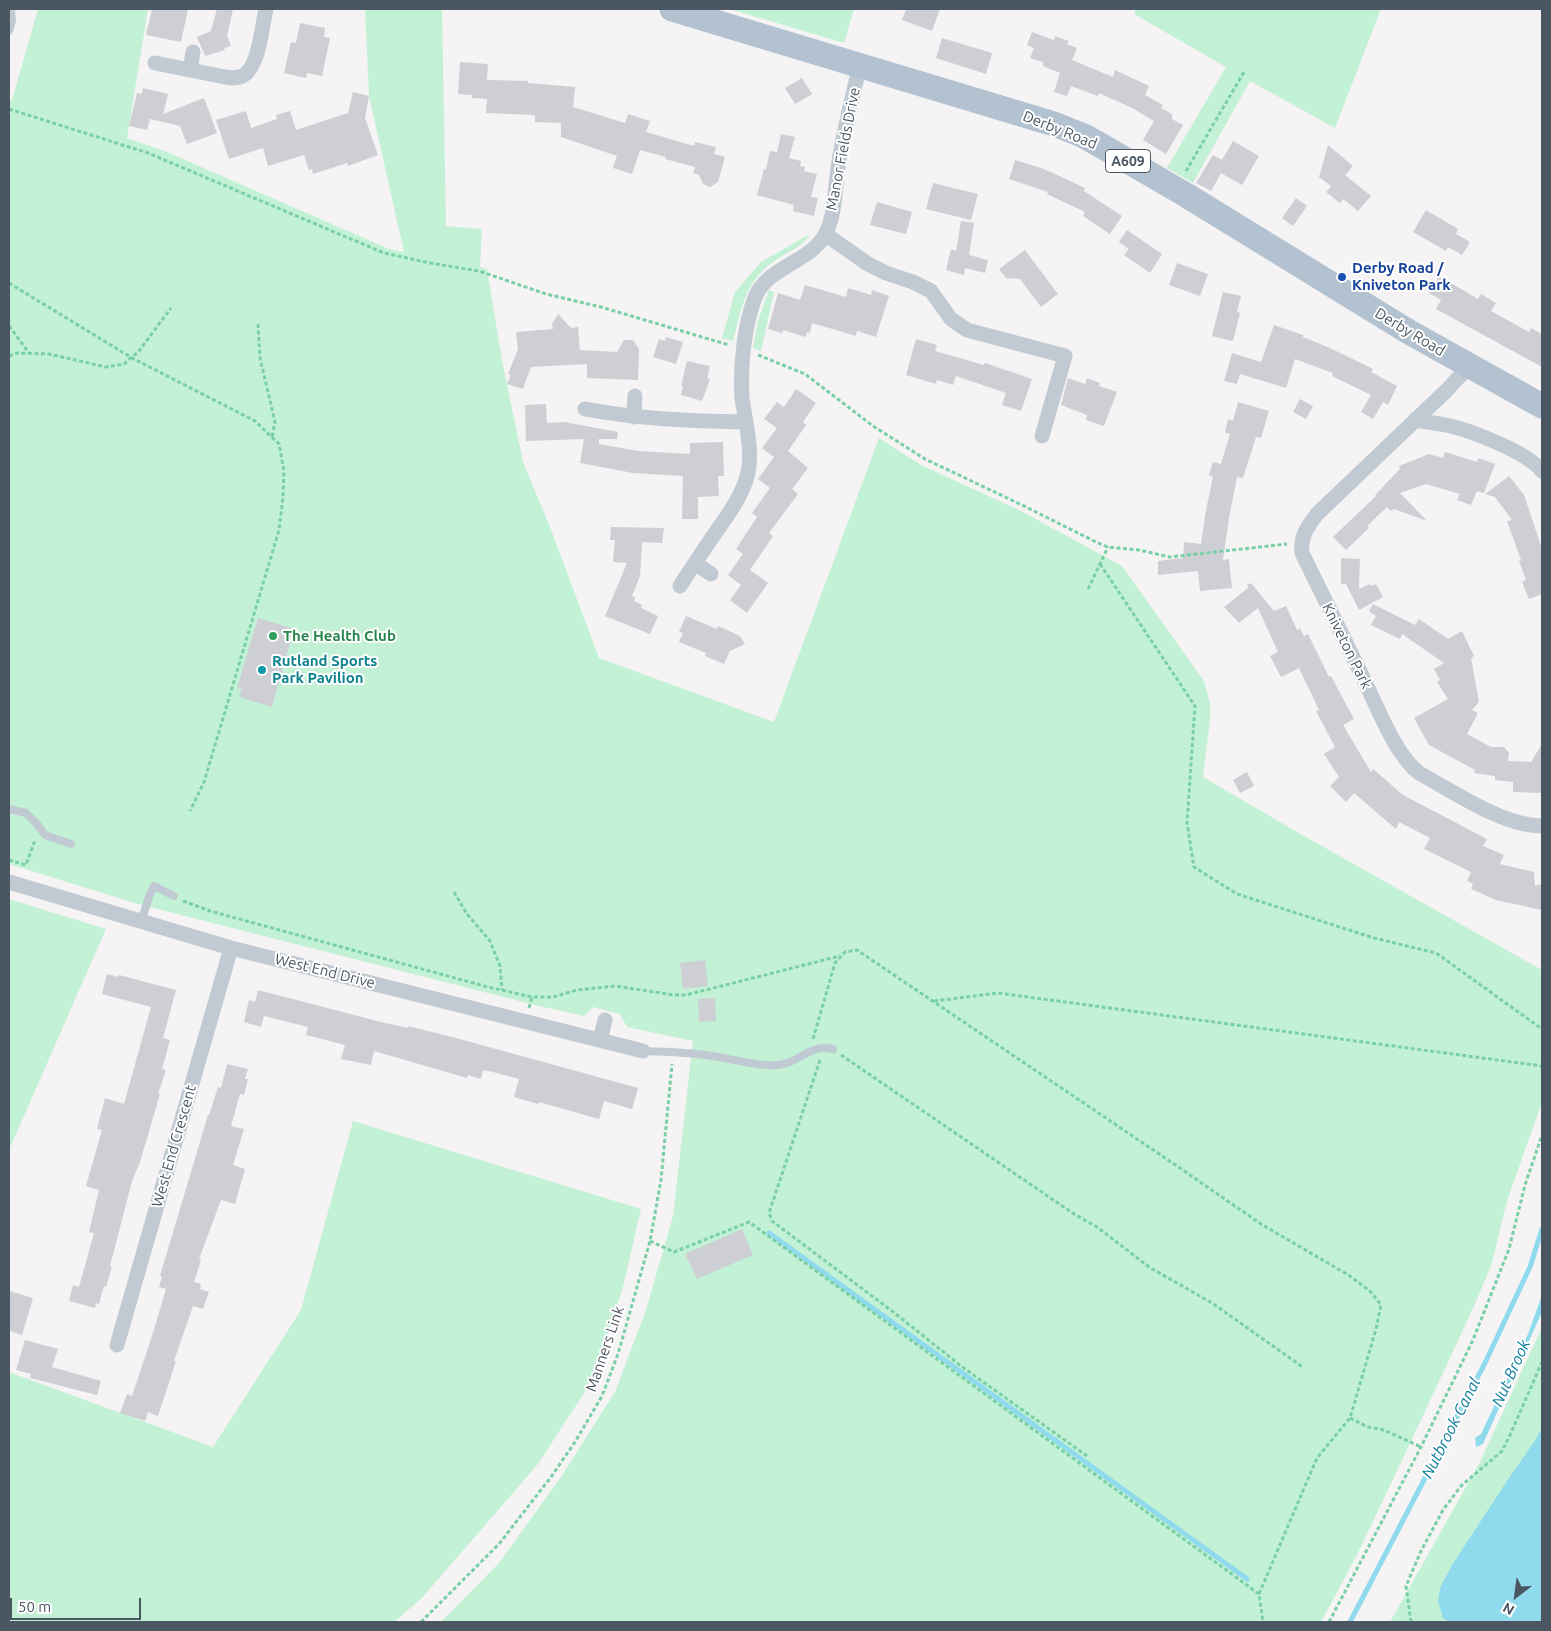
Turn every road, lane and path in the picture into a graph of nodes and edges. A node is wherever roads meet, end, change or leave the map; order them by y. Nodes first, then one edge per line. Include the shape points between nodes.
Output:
1 (11, 9) edge
2 (266, 9) edge
3 (672, 9) edge
4 (9, 31) edge
5 (193, 52) dead end
6 (155, 63) dead end
7 (860, 64) junction
8 (190, 70) junction
9 (1244, 72) dead end
10 (9, 109) edge
11 (1176, 189) junction
12 (825, 234) junction
13 (9, 285) edge
14 (171, 308) dead end
15 (258, 324) dead end
16 (9, 326) edge
17 (744, 349) junction
18 (30, 354) junction
19 (9, 356) edge
20 (132, 358) junction
21 (1469, 366) junction
22 (636, 396) dead end
23 (1542, 406) edge
24 (585, 409) dead end
25 (634, 417) junction
26 (1416, 420) junction
27 (745, 422) junction
28 (1042, 436) dead end
29 (272, 437) junction
30 (1542, 471) edge
31 (1301, 542) junction
32 (1108, 546) junction
33 (695, 563) junction
34 (1100, 564) junction
35 (711, 574) dead end
36 (680, 586) dead end
37 (1088, 589) dead end
38 (9, 809) edge
39 (190, 811) dead end
40 (1542, 826) edge
41 (40, 828) junction
42 (71, 844) dead end
43 (9, 860) edge
44 (9, 882) edge
45 (454, 892) dead end
46 (174, 896) joint
47 (141, 922) junction
48 (231, 948) junction
49 (840, 956) junction
50 (502, 990) junction
51 (532, 997) junction
52 (934, 1001) junction
53 (529, 1010) dead end
54 (605, 1020) dead end
55 (1542, 1028) edge
56 (600, 1040) junction
57 (824, 1048) junction
58 (833, 1050) joint
59 (643, 1051) joint
60 (808, 1051) junction
61 (673, 1052) junction
62 (1542, 1066) edge
63 (1542, 1135) edge
64 (650, 1242) junction
65 (117, 1345) dead end
66 (1542, 1362) edge
67 (1304, 1368) dead end
68 (1350, 1418) junction
69 (1421, 1448) junction
70 (1087, 1456) dead end
71 (1259, 1594) junction
72 (421, 1622) edge
73 (1264, 1622) edge
74 (1330, 1622) edge
75 (1411, 1622) edge

1 - 4 lane
2 - 8 street via 257,54 244,75 224,77
3 - 7 main road, Derby Road / A609
5 - 8 street
6 - 8 street
7 - 11 main road, Derby Road / A609 via 1054,124 1084,136
7 - 12 street, Manor Fields Drive via 839,158 830,223
9 - 11 path
10 - 17 path via 148,153 384,253 479,271 546,294
11 - 21 main road, Derby Road / A609
12 - 17 street, Manor Fields Drive via 814,248 763,284 754,301
12 - 28 street via 886,274 931,291 951,319 967,330 1065,356
13 - 20 path
14 - 20 path
15 - 29 path via 260,358 276,422
16 - 18 path
17 - 27 street, Manor Fields Drive via 742,395
17 - 32 path via 805,374 873,426 925,459
18 - 19 path
18 - 20 path via 50,354 106,367 124,364
20 - 29 path via 255,421
21 - 23 main road, Derby Road / A609
21 - 26 street
22 - 25 street
24 - 25 street
25 - 27 street
26 - 30 street via 1448,425 1489,439 1524,456
26 - 31 street via 1317,514
27 - 33 street, Manor Fields Drive via 749,458 745,482
29 - 39 path via 279,444 284,471 279,530 204,782
31 - 32 path via 1170,557
31 - 40 street, Kniveton Park via 1302,552 1367,686 1412,767 1492,812 1522,824
32 - 34 path
33 - 35 street
33 - 36 street, Manor Fields Drive
34 - 37 path
34 - 55 path via 1195,706 1187,823 1194,867 1237,894 1374,938 1436,953
38 - 41 lane via 26,813
41 - 42 lane via 45,835
41 - 43 path via 26,865
44 - 47 street, West End Drive
45 - 50 path via 467,914 490,941 500,966
46 - 47 lane via 154,886
46 - 50 path via 210,911
47 - 48 street, West End Drive
48 - 56 street, West End Drive
48 - 65 street, West End Crescent
49 - 51 path via 686,995 614,986
49 - 52 path via 857,950
49 - 60 path via 835,963
50 - 51 path
51 - 53 path
52 - 62 path via 998,993
52 - 68 path via 1261,1224 1350,1276 1371,1292 1381,1305
54 - 56 street
56 - 59 street, West End Drive
57 - 58 lane
57 - 60 lane
57 - 70 path via 769,1213 772,1222 961,1366
58 - 67 path via 1097,1227 1149,1267 1212,1303
59 - 61 lane
60 - 61 lane via 783,1064 756,1064
61 - 64 path, Manners Link via 661,1180
63 - 69 path via 1508,1249 1477,1331
64 - 71 path via 674,1252 749,1222
64 - 72 path, Manners Link via 618,1354 602,1396 575,1442 498,1544
66 - 75 path via 1502,1451 1461,1486 1443,1510 1421,1551 1406,1586
68 - 69 path
68 - 71 path via 1317,1458
69 - 74 path
71 - 73 path

